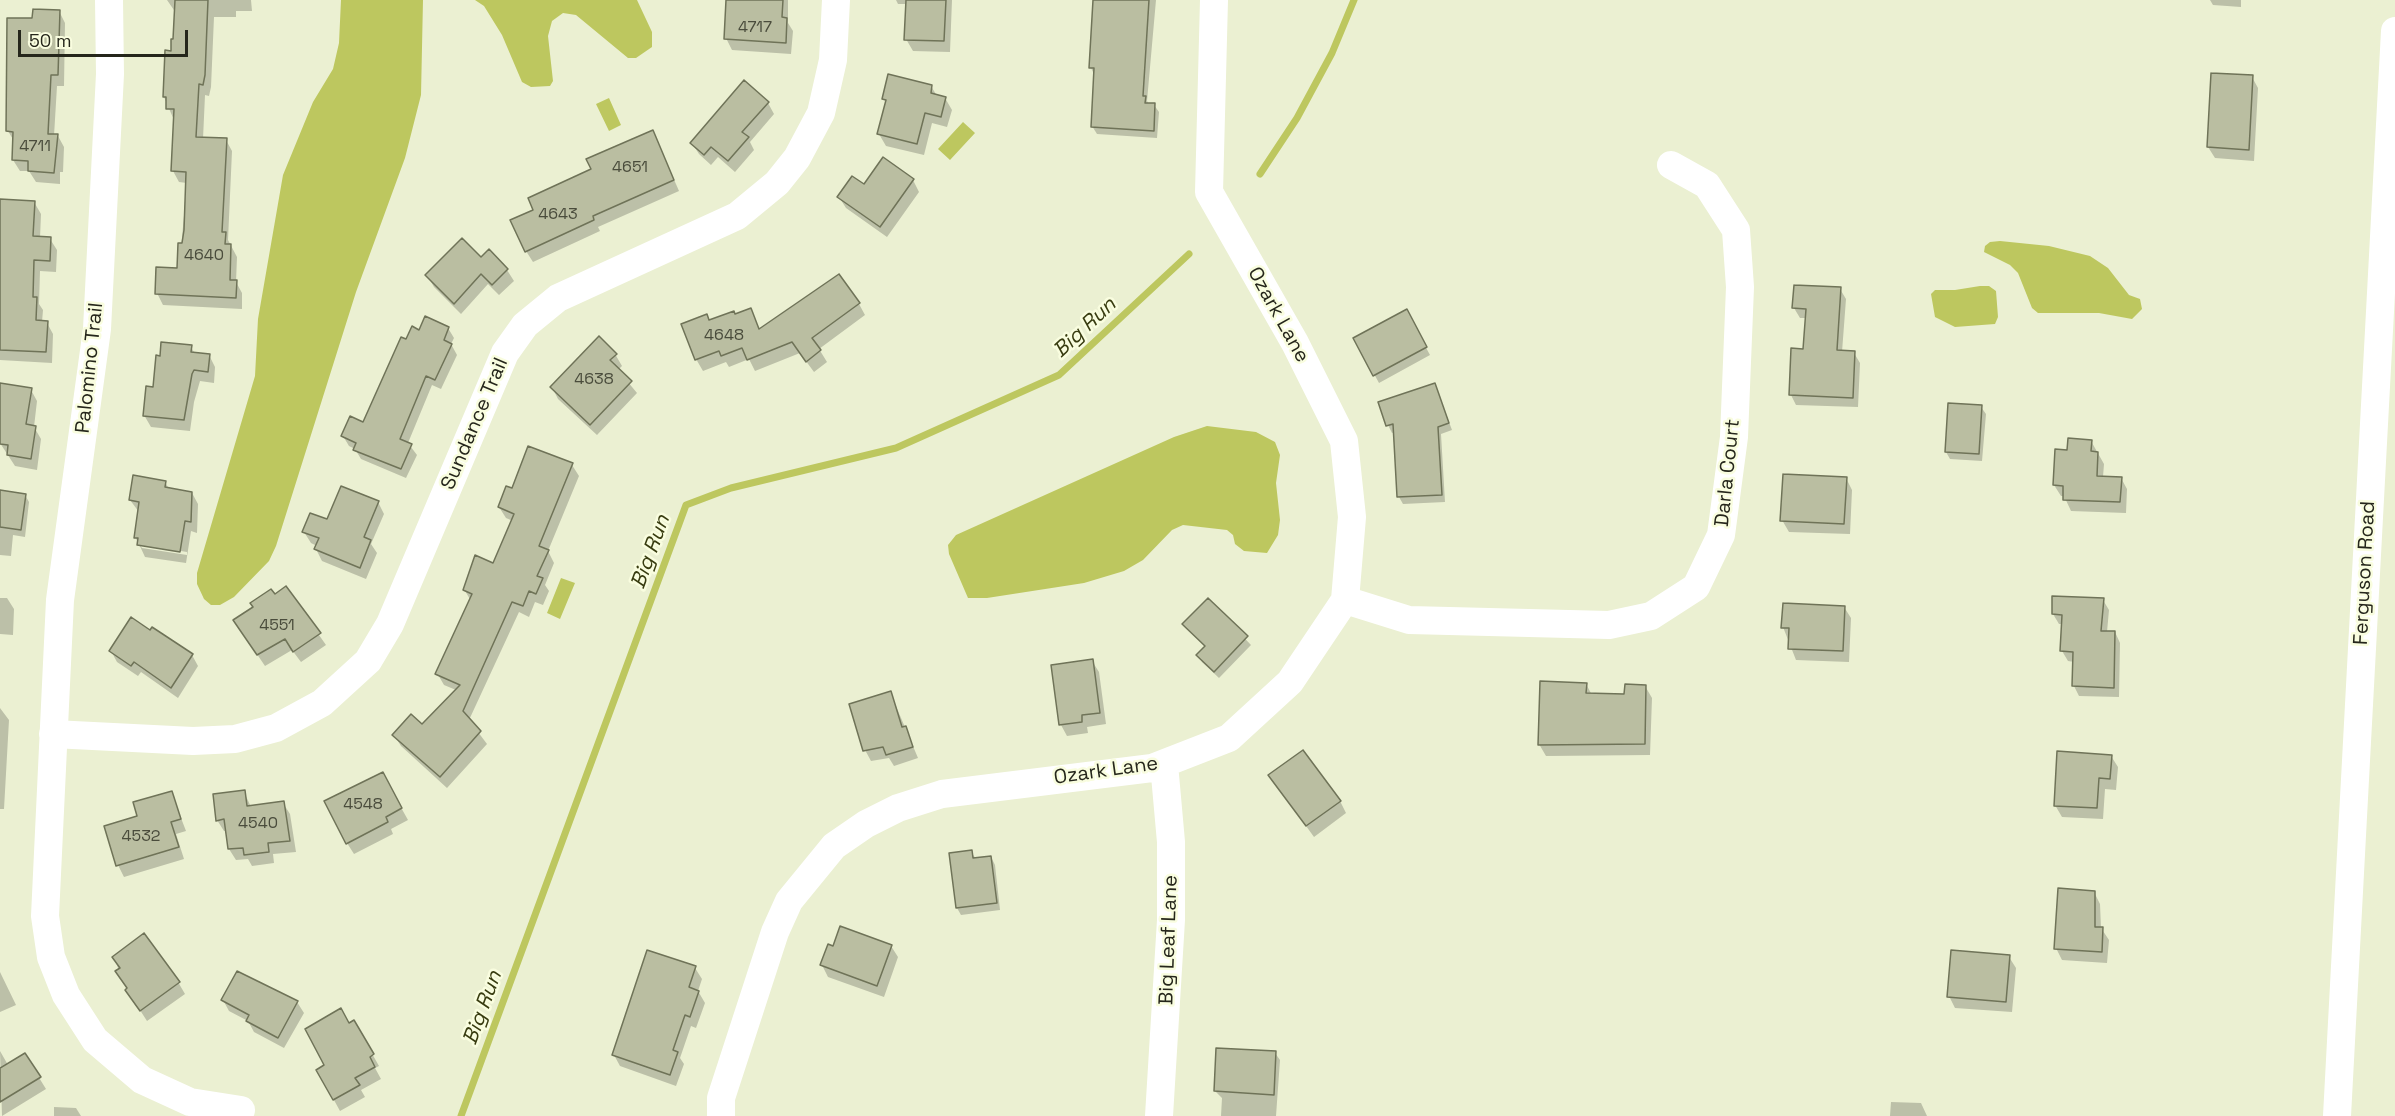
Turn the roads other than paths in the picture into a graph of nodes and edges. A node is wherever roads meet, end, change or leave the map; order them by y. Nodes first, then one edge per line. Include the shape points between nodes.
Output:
1 (109, 0) edge
2 (836, 0) edge
3 (1214, 0) edge
4 (2395, 31) edge
5 (1671, 165) dead end
6 (1345, 600) junction
7 (53, 734) junction
8 (1164, 764) junction
9 (241, 1110) dead end
10 (721, 1116) edge
11 (1159, 1116) edge
12 (2337, 1116) edge

1 - 7 street, Palomino Trail via 110,74 96,336 60,600
2 - 7 street, Sundance Trail via 833,60 821,112 797,158 777,183 737,216 558,298 525,325 505,353 390,624 368,661 322,704 276,728 235,739 193,741
3 - 6 street, Ozark Lane via 1209,192 1295,343 1344,441 1352,517
4 - 12 street, Ferguson Road
5 - 6 street, Darla Court via 1707,185 1736,230 1740,287 1734,437 1721,535 1696,587 1651,616 1609,625 1409,620
6 - 8 street, Ozark Lane via 1282,690 1228,738
7 - 9 street, Palomino Trail via 45,916 51,957 66,995 95,1040 142,1080 190,1102
8 - 10 street, Ozark Lane via 942,794 898,808 834,846 789,901 775,933 721,1098
8 - 11 street, Big Leaf Lane via 1172,920

